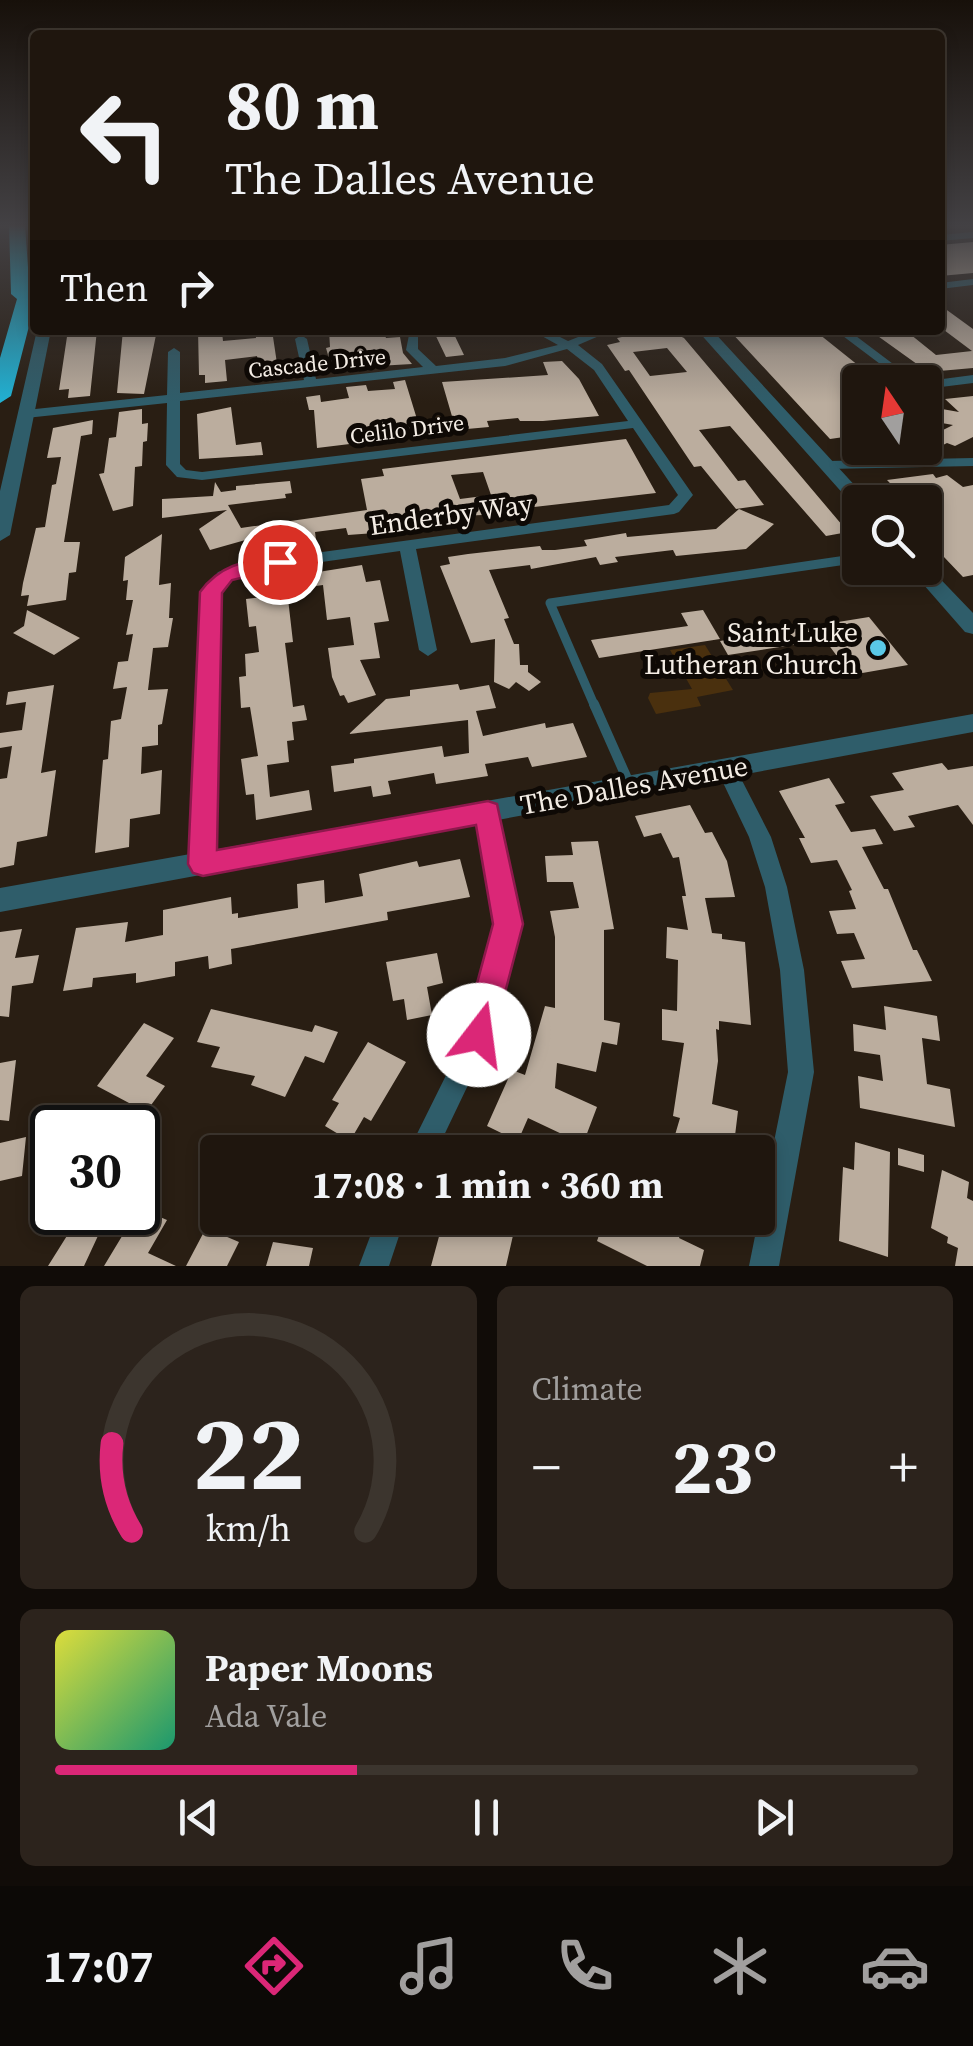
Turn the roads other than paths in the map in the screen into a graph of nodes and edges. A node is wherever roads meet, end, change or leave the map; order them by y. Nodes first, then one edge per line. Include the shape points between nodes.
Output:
1 (21, 284) edge
2 (958, 284) joint
3 (945, 285) edge
4 (30, 287) edge
5 (973, 294) edge
6 (43, 335) edge
7 (414, 335) edge
8 (547, 335) edge
9 (592, 335) edge
10 (709, 335) edge
11 (848, 335) edge
12 (300, 339) dead end
13 (566, 344) junction
14 (12, 351) junction
15 (174, 352) dead end
16 (888, 365) edge
17 (434, 371) junction
18 (973, 379) edge
19 (942, 382) edge
20 (311, 383) junction
21 (0, 396) edge
22 (175, 398) junction
23 (26, 414) junction
24 (637, 424) junction
25 (973, 462) edge
26 (828, 465) junction
27 (846, 485) edge
28 (0, 535) edge
29 (407, 545) junction
30 (842, 561) edge
31 (934, 585) edge
32 (973, 628) edge
33 (428, 650) dead end
34 (973, 723) edge
35 (726, 768) junction
36 (630, 786) junction
37 (488, 812) junction
38 (203, 864) junction
39 (0, 900) edge
40 (430, 1135) edge
41 (385, 1235) edge
42 (769, 1264) edge
43 (374, 1266) edge

1 - 14 highway
2 - 3 street
2 - 5 street
4 - 14 highway
6 - 23 street
7 - 17 street via 412,350
8 - 13 street, Enderby Way
9 - 13 street, Cascade Drive
10 - 26 street
11 - 16 street
12 - 20 street
13 - 17 street, Cascade Drive via 505,362
13 - 24 street, Enderby Way via 598,367
14 - 21 highway
15 - 22 street
17 - 20 street, Cascade Drive
18 - 19 street
20 - 22 street, Cascade Drive
22 - 23 street, Cascade Drive
22 - 24 street, Celilo Drive via 173,465 182,474 202,476
23 - 28 street
24 - 29 street, Enderby Way via 686,496 674,509
25 - 26 street
26 - 27 street
29 - 33 street
29 - 38 street, Enderby Way via 248,567 224,576 211,592
30 - 36 lane via 550,602
31 - 32 street
34 - 35 street, The Dalles Avenue
35 - 36 street, The Dalles Avenue
35 - 42 street via 760,837 792,970 800,1072
36 - 37 street, The Dalles Avenue
37 - 38 street, The Dalles Avenue
37 - 40 street via 508,924 479,1035
38 - 39 street, The Dalles Avenue
41 - 43 street

